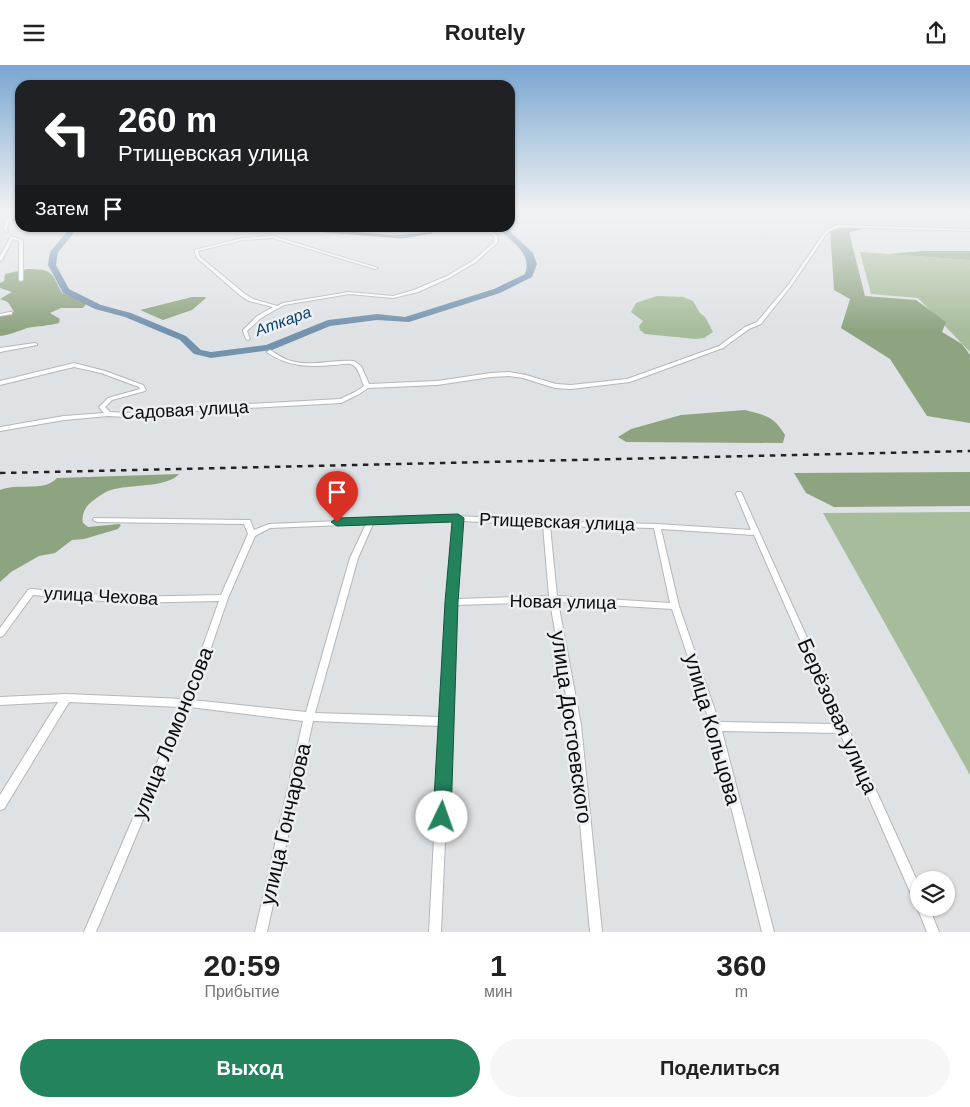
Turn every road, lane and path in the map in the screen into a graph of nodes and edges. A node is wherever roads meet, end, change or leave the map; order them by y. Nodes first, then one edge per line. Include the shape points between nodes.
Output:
1 (21, 250) edge
2 (196, 250) edge
3 (318, 250) edge
4 (487, 250) edge
5 (814, 250) edge
6 (376, 268) dead end
7 (21, 280) dead end
8 (277, 307) junction
9 (10, 313) dead end
10 (0, 315) edge
11 (248, 339) dead end
12 (35, 344) dead end
13 (0, 350) edge
14 (270, 352) dead end
15 (0, 383) edge
16 (367, 386) junction
17 (108, 414) junction
18 (0, 429) edge
19 (739, 495) dead end
20 (458, 518) junction
21 (97, 520) dead end
22 (371, 521) junction
23 (546, 523) junction
24 (657, 526) junction
25 (252, 533) junction
26 (756, 533) junction
27 (224, 598) junction
28 (553, 599) junction
29 (452, 602) junction
30 (675, 606) junction
31 (0, 634) edge
32 (66, 698) junction
33 (0, 701) edge
34 (187, 703) junction
35 (309, 717) junction
36 (447, 722) junction
37 (716, 726) junction
38 (844, 729) junction
39 (0, 805) edge
40 (910, 879) edge
41 (927, 916) edge
42 (90, 932) edge
43 (261, 932) edge
44 (435, 932) edge
45 (596, 932) edge
46 (768, 932) edge
47 (934, 932) edge

1 - 7 street
2 - 8 street via 198,257 243,295
3 - 6 street
4 - 8 street via 448,277 416,291 393,297 349,293
5 - 16 street via 759,323 721,347 628,381 571,387 509,374 436,383
8 - 11 street via 259,317 245,331
9 - 10 street
12 - 13 street
14 - 16 street via 280,360 296,365 352,362 358,366
15 - 17 street via 74,365 141,386 143,390 110,399 102,407
16 - 17 street, Садовая улица via 341,401
17 - 18 street, Садовая улица
19 - 26 street, Берёзовая улица
20 - 22 street, Ртищевская улица
20 - 23 street, Ртищевская улица
20 - 29 street
21 - 25 street via 247,522
22 - 25 street, Ртищевская улица via 269,526
22 - 35 street, улица Гончарова via 354,558
23 - 24 street, Ртищевская улица
23 - 28 street, улица Достоевского
24 - 26 street, Ртищевская улица
24 - 30 street, улица Кольцова
25 - 27 street, улица Ломоносова
26 - 38 street, Берёзовая улица
27 - 31 street, улица Чехова via 126,600 31,592
27 - 34 street, улица Ломоносова
28 - 29 street, Новая улица
28 - 30 street, Новая улица
28 - 45 street, улица Достоевского via 576,725
29 - 36 street
30 - 37 street, улица Кольцова
32 - 33 street, улица Гончарова
32 - 34 street, улица Гончарова
32 - 39 street
34 - 35 street, улица Гончарова
34 - 42 street, улица Ломоносова
35 - 36 street, улица Гончарова
35 - 43 street, улица Гончарова
36 - 44 street
37 - 38 street
37 - 46 street, улица Кольцова
38 - 40 street, Берёзовая улица
41 - 47 street

